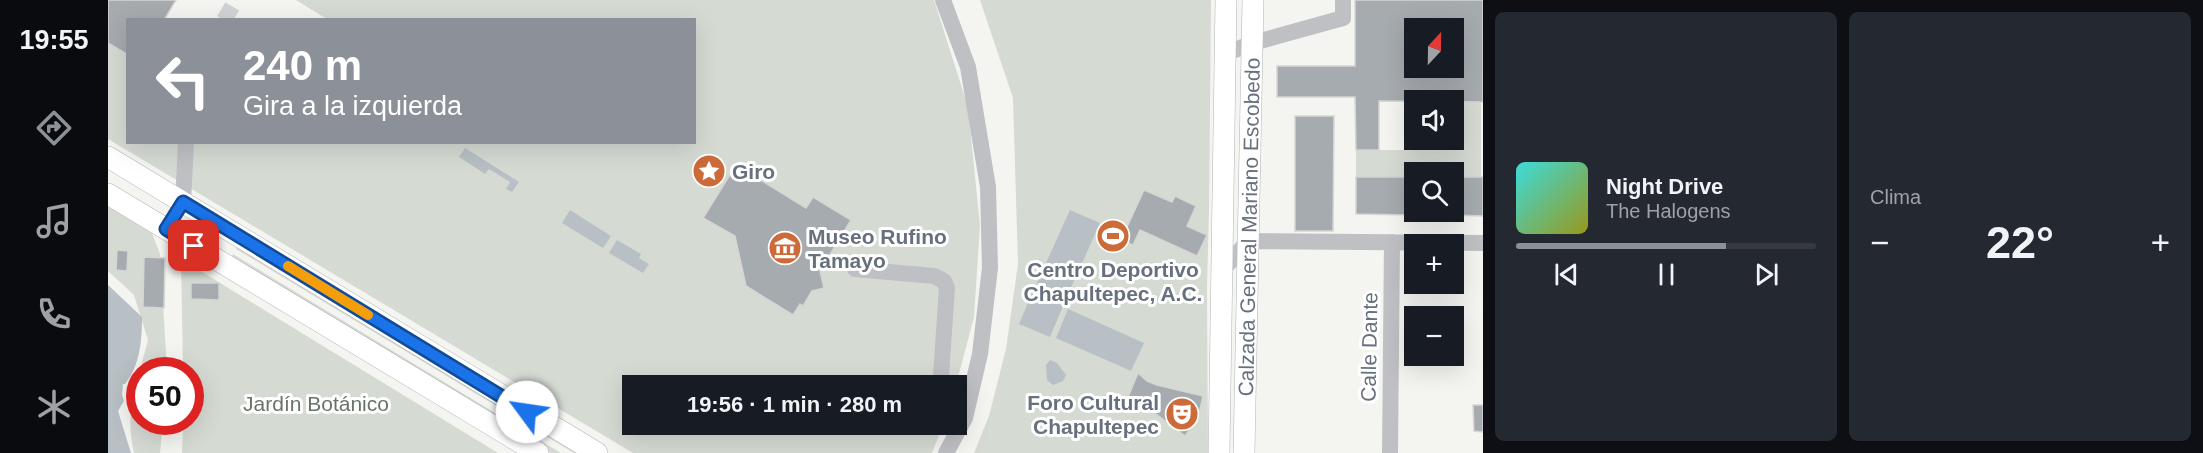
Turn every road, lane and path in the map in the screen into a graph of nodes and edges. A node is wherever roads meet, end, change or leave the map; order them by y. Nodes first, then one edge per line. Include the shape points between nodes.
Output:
1 (944, 0) edge
2 (1226, 0) edge
3 (1253, 0) edge
4 (1343, 0) edge
5 (1253, 43) junction
6 (1227, 53) junction
7 (186, 144) edge
8 (108, 157) edge
9 (108, 194) edge
10 (183, 202) junction
11 (166, 229) junction
12 (1248, 241) junction
13 (1392, 242) junction
14 (1483, 243) edge
15 (855, 269) dead end
16 (1223, 270) junction
17 (941, 375) edge
18 (967, 386) edge
19 (956, 435) edge
20 (1215, 449) edge
21 (538, 453) edge
22 (597, 453) edge
23 (946, 453) edge
24 (1244, 453) edge
25 (1390, 453) edge

1 - 18 street via 968,67 988,187 990,268 980,354
2 - 6 main road, Calzada General Mariano Escobedo
3 - 5 main road, Calzada General Mariano Escobedo
4 - 5 street via 1343,18
5 - 6 street
5 - 12 main road, Calzada General Mariano Escobedo
6 - 16 main road, Calzada General Mariano Escobedo
7 - 10 street
8 - 10 main road
9 - 11 main road
10 - 11 main road
10 - 22 main road
11 - 21 main road
12 - 13 street
12 - 16 street
12 - 24 main road, Calzada General Mariano Escobedo
13 - 14 street
13 - 25 street, Calle Dante
15 - 17 street via 934,276 944,281 947,288
16 - 20 main road, Calzada General Mariano Escobedo
19 - 23 street

